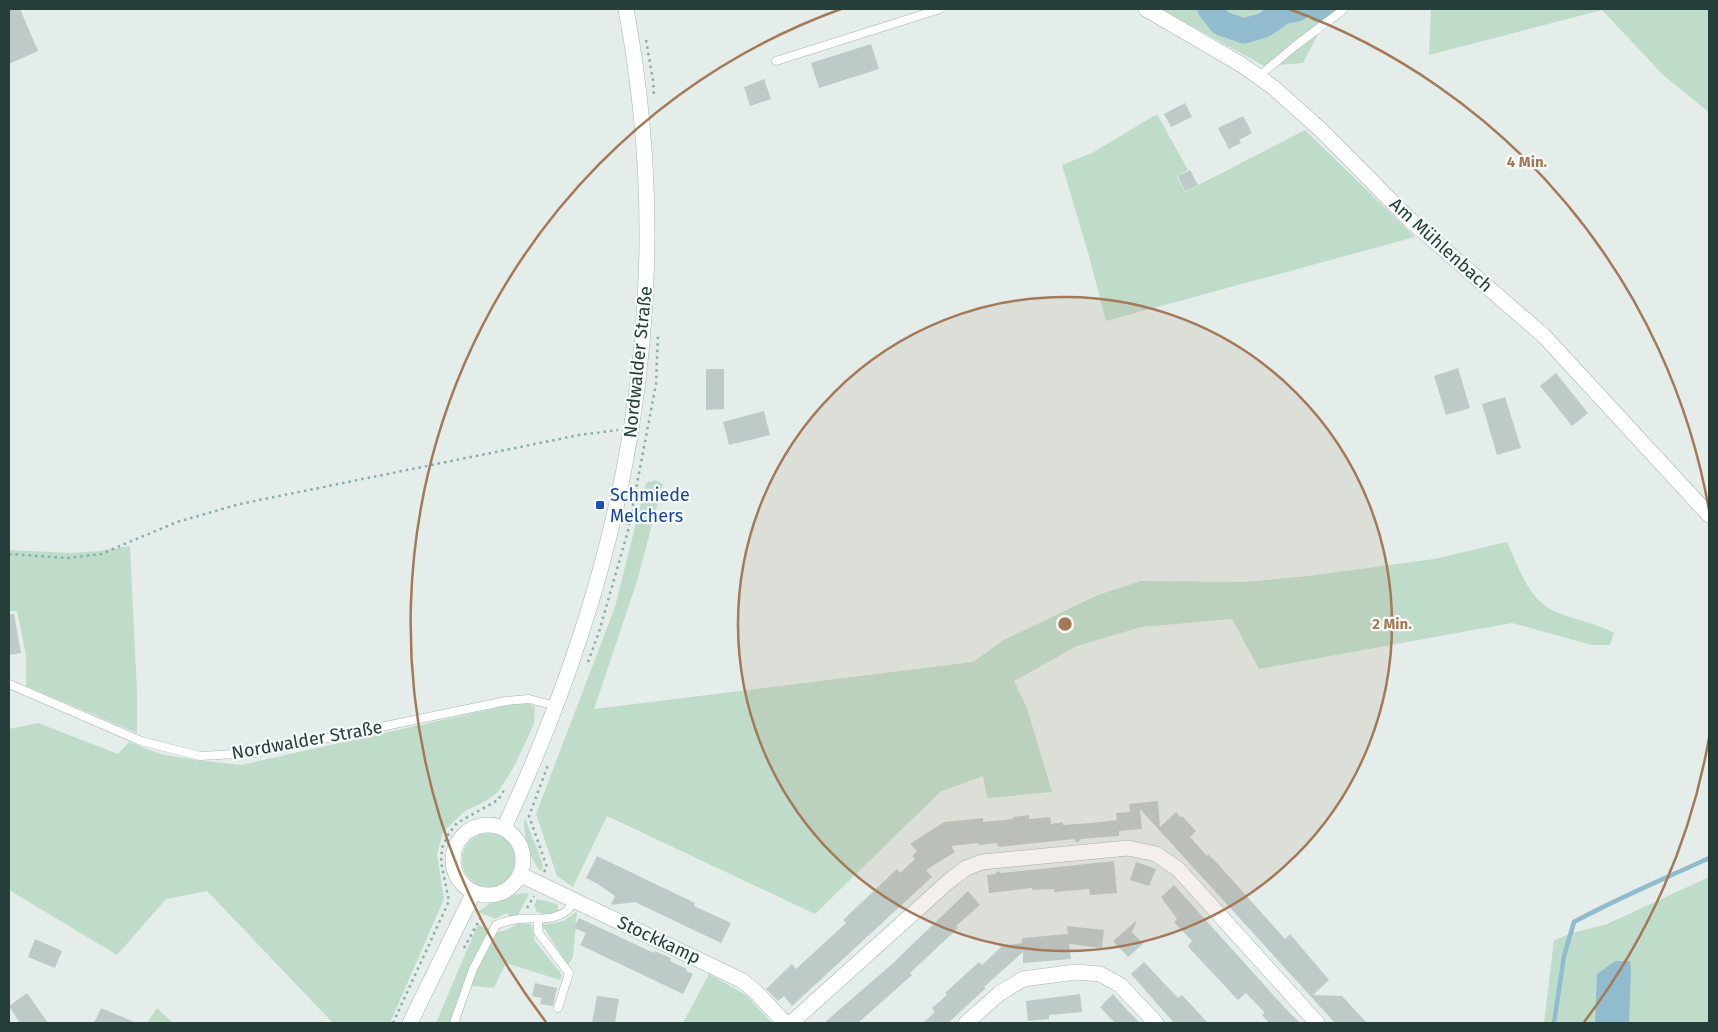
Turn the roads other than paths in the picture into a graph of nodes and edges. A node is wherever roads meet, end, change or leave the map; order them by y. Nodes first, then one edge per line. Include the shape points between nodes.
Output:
1 (626, 9) edge
2 (940, 9) edge
3 (1146, 9) edge
4 (1343, 10) dead end
5 (776, 61) dead end
6 (1258, 77) junction
7 (1709, 516) edge
8 (9, 684) edge
9 (556, 706) junction
10 (504, 828) junction
11 (521, 875) junction
12 (474, 892) junction
13 (575, 900) junction
14 (538, 920) junction
15 (558, 1008) dead end
16 (410, 1023) edge
17 (454, 1023) edge
18 (785, 1023) edge
19 (791, 1023) edge
20 (966, 1023) edge
21 (1156, 1023) edge
22 (1317, 1023) edge

1 - 9 street, Nordwalder Straße via 641,108 648,214 644,326 633,428 622,484 602,564
2 - 5 lane
3 - 6 street, Am Mühlenbach
4 - 6 lane
6 - 7 street, Am Mühlenbach via 1321,130 1410,220 1544,336
8 - 9 lane, Nordwalder Straße via 141,741 200,756 255,753 515,700 529,699
9 - 10 street, Nordwalder Straße
10 - 11 street via 514,834 524,853
10 - 12 street via 488,824 472,828 456,844 453,855 457,877
11 - 12 street via 506,891 495,895
11 - 13 street, Stockkamp
12 - 16 street
13 - 14 lane via 566,912
13 - 18 street, Stockkamp via 741,980
14 - 15 lane via 538,932 569,973
14 - 17 lane via 521,918 496,925 472,969
19 - 22 street via 966,868 982,862 1128,848 1156,854 1178,869
20 - 21 street via 1000,993 1024,979 1076,972 1100,974 1120,985

